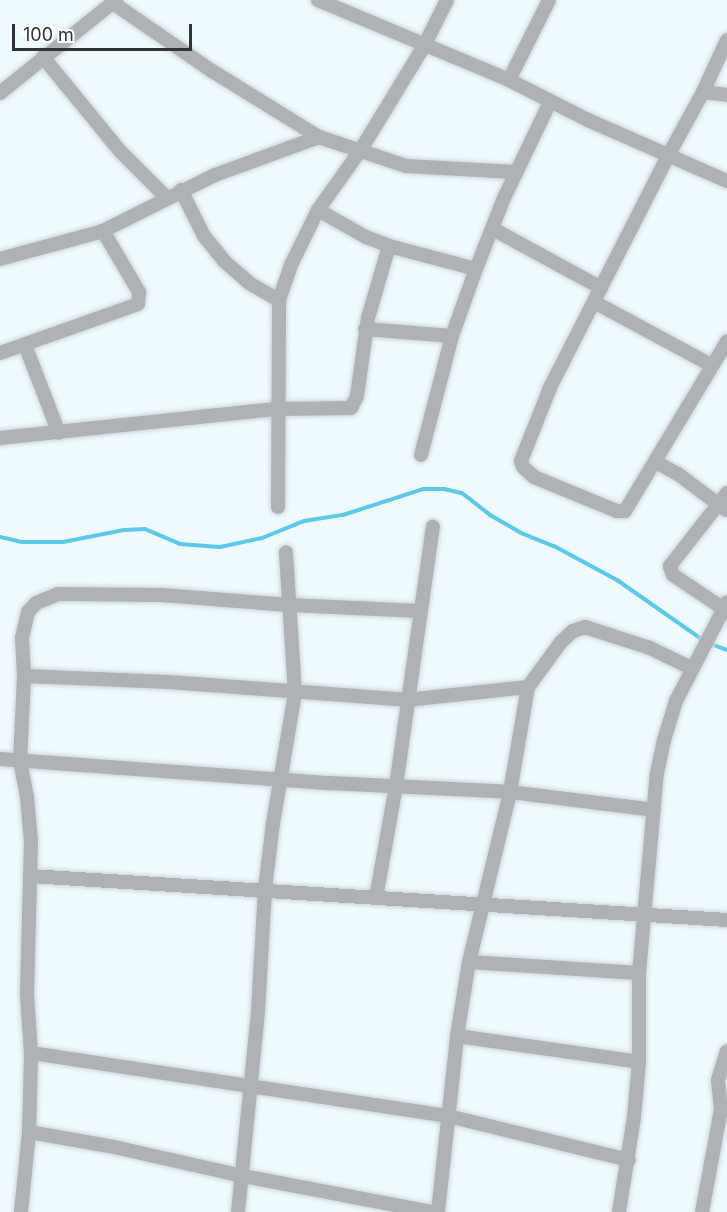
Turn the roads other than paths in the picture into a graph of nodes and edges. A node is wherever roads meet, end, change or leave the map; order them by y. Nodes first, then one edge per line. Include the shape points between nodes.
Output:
1 (318, 0) edge
2 (447, 0) edge
3 (549, 0) edge
4 (115, 2) edge
5 (727, 40) edge
6 (424, 46) junction
7 (43, 57) junction
8 (508, 80) junction
9 (703, 92) junction
10 (0, 93) edge
11 (727, 95) edge
12 (550, 102) junction
13 (319, 137) junction
14 (360, 151) junction
15 (669, 154) junction
16 (516, 172) junction
17 (727, 181) edge
18 (181, 190) junction
19 (166, 197) junction
20 (318, 210) junction
21 (493, 229) junction
22 (103, 231) junction
23 (389, 246) junction
24 (0, 259) edge
25 (476, 269) junction
26 (601, 288) junction
27 (279, 300) junction
28 (594, 302) junction
29 (365, 329) junction
30 (452, 336) junction
31 (727, 341) edge
32 (25, 345) junction
33 (0, 353) edge
34 (711, 365) junction
35 (278, 409) junction
36 (59, 433) junction
37 (0, 438) edge
38 (421, 455) dead end
39 (656, 462) junction
40 (727, 493) edge
41 (278, 507) dead end
42 (723, 509) edge
43 (433, 527) dead end
44 (286, 552) dead end
45 (290, 605) junction
46 (726, 608) edge
47 (420, 611) junction
48 (691, 668) junction
49 (24, 676) junction
50 (528, 687) junction
51 (295, 693) junction
52 (406, 700) junction
53 (0, 759) edge
54 (20, 762) junction
55 (281, 779) junction
56 (396, 786) junction
57 (510, 792) junction
58 (654, 810) junction
59 (30, 876) junction
60 (266, 889) junction
61 (376, 897) junction
62 (481, 905) junction
63 (643, 917) junction
64 (727, 920) edge
65 (470, 962) junction
66 (639, 973) junction
67 (457, 1036) junction
68 (727, 1051) edge
69 (31, 1053) junction
70 (639, 1062) junction
71 (251, 1086) junction
72 (448, 1116) junction
73 (29, 1132) junction
74 (628, 1160) junction
75 (243, 1176) junction
76 (21, 1212) edge
77 (238, 1212) edge
78 (431, 1212) edge
79 (438, 1212) edge
80 (619, 1212) edge
81 (702, 1212) edge

1 - 6 street
2 - 6 street
3 - 8 street
4 - 7 street
4 - 13 street via 212,71
5 - 9 street
6 - 8 street
6 - 14 street
7 - 10 street
7 - 19 street via 120,151
8 - 12 street
9 - 11 street
9 - 15 street
12 - 15 street
12 - 16 street
13 - 14 street
13 - 18 street
14 - 16 street via 406,166
14 - 20 street
15 - 17 street
15 - 26 street
16 - 21 street
18 - 19 street
18 - 27 street via 204,236 224,261 249,284
19 - 22 street
20 - 23 street
20 - 27 street
21 - 25 street
21 - 26 street
22 - 24 street
22 - 32 street via 139,292 138,304
23 - 25 street
23 - 29 street
25 - 30 street
26 - 28 street
27 - 35 street
28 - 34 street
28 - 39 street via 550,388 521,461 523,467 534,477 623,512
29 - 30 street
29 - 35 street via 357,396 351,408
30 - 38 street
31 - 34 street
32 - 33 street
32 - 36 street
34 - 39 street
35 - 36 street
35 - 41 street
36 - 37 street
39 - 42 street
40 - 42 street
42 - 46 street via 671,561 670,570
43 - 47 street
44 - 45 street
45 - 47 street
45 - 49 street via 162,595 46,597 28,612 24,624
45 - 51 street
46 - 48 street
47 - 52 street
48 - 50 street via 650,648 585,627 561,642
48 - 58 street via 663,740
49 - 51 street via 169,682
49 - 54 street
50 - 52 street
50 - 57 street
51 - 52 street
51 - 55 street
52 - 56 street
53 - 54 street
54 - 55 street
54 - 59 street via 29,810
55 - 56 street
55 - 60 street
56 - 57 street
56 - 61 street
57 - 58 street
57 - 62 street
58 - 63 street
59 - 60 street
59 - 69 street via 27,994
60 - 61 street
60 - 71 street
61 - 62 street
62 - 63 street
62 - 65 street
63 - 64 street
63 - 66 street
65 - 66 street
65 - 67 street
66 - 70 street
67 - 70 street
67 - 72 street
68 - 81 street via 717,1080 720,1108
69 - 71 street
69 - 73 street
70 - 74 street
71 - 72 street
71 - 75 street
72 - 74 street
72 - 79 street
73 - 75 street
73 - 76 street
74 - 80 street
75 - 77 street
75 - 78 street

